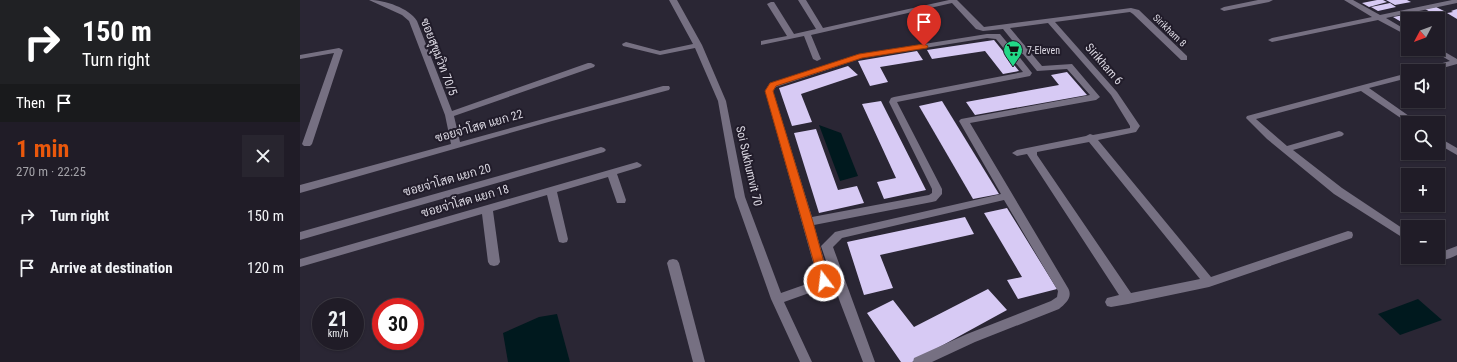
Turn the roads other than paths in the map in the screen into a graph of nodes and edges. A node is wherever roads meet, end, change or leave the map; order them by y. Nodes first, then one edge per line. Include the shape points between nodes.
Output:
1 (373, 0) edge
2 (673, 0) edge
3 (802, 0) edge
4 (954, 0) edge
5 (1269, 0) edge
6 (1348, 0) edge
7 (1457, 1) edge
8 (771, 4) dead end
9 (1224, 9) dead end
10 (1378, 17) junction
11 (1049, 20) junction
12 (1005, 26) junction
13 (1401, 30) edge
14 (821, 31) junction
15 (807, 34) junction
16 (792, 38) junction
17 (1272, 40) dead end
18 (764, 43) dead end
19 (626, 44) dead end
20 (698, 45) junction
21 (1025, 51) junction
22 (1013, 53) junction
23 (1445, 55) edge
24 (300, 57) edge
25 (817, 58) dead end
26 (1184, 58) dead end
27 (1457, 62) edge
28 (591, 65) dead end
29 (1445, 65) edge
30 (1401, 77) edge
31 (666, 88) dead end
32 (1361, 88) junction
33 (449, 115) junction
34 (1403, 116) edge
35 (1339, 134) dead end
36 (1090, 138) junction
37 (307, 144) dead end
38 (1445, 144) edge
39 (456, 146) junction
40 (1286, 149) junction
41 (601, 150) dead end
42 (1032, 151) junction
43 (1457, 152) edge
44 (1017, 153) dead end
45 (637, 165) dead end
46 (611, 172) junction
47 (300, 189) edge
48 (551, 190) junction
49 (1007, 196) junction
50 (621, 200) dead end
51 (487, 208) junction
52 (808, 222) junction
53 (1401, 232) edge
54 (1348, 235) dead end
55 (300, 236) edge
56 (563, 239) dead end
57 (1457, 250) edge
58 (1445, 256) edge
59 (494, 262) dead end
60 (300, 263) edge
61 (673, 263) dead end
62 (1209, 282) junction
63 (777, 299) junction
64 (1128, 299) junction
65 (1111, 302) dead end
66 (699, 362) edge
67 (806, 362) edge
68 (869, 362) edge
69 (919, 362) edge

1 - 33 street, ซอยสุขุมวิท 70/5 via 405,13 413,21
2 - 20 street, Soi Sukhumvit 70
3 - 14 street
4 - 12 street, Sirikham 8 via 979,27 983,29
4 - 14 street
5 - 9 street
6 - 10 street
7 - 10 street
8 - 16 street
10 - 13 street
10 - 17 street
11 - 12 street, Sirikham 8
11 - 26 street, Sirikham 8 via 1132,10
11 - 36 street, Sirikham 6 via 1114,94 1135,126 1133,130
12 - 21 street
14 - 15 street
15 - 16 street
15 - 25 street
16 - 18 street
19 - 20 street via 660,53
20 - 63 street, Soi Sukhumvit 70 via 722,101 740,197
21 - 22 street
21 - 49 street via 1040,69 1065,66 1072,68 1096,97 964,121
22 - 52 street via 997,36 987,36 861,56 773,85 769,91
22 - 52 street via 1028,73 1025,76 894,100 937,189 937,194 932,198
23 - 27 street
24 - 37 street via 339,50
27 - 29 street
28 - 33 street
30 - 32 street
31 - 39 street, ซอยจ่าโสด แยก 22
32 - 34 street
32 - 40 street via 1250,118
33 - 39 street, ซอยสุขุมวิท 70/5
35 - 40 street
36 - 42 street
36 - 62 street
38 - 43 street
39 - 47 street, ซอยจ่าโสด แยก 22
40 - 53 street via 1338,191
41 - 55 street, ซอยจ่าโสด แยก 20
42 - 44 street
42 - 64 street via 1032,155
45 - 46 street, ซอยจ่าโสด แยก 18
46 - 48 street, ซอยจ่าโสด แยก 18
46 - 50 street
48 - 51 street, ซอยจ่าโสด แยก 18
48 - 56 street
49 - 68 street via 839,235 827,246
49 - 69 street via 1064,291 1063,299 1055,305
51 - 59 street
51 - 60 street, ซอยจ่าโสด แยก 18
52 - 63 street via 823,282
54 - 62 street
57 - 58 street
61 - 66 street
62 - 64 street
63 - 67 street, Soi Sukhumvit 70
64 - 65 street

